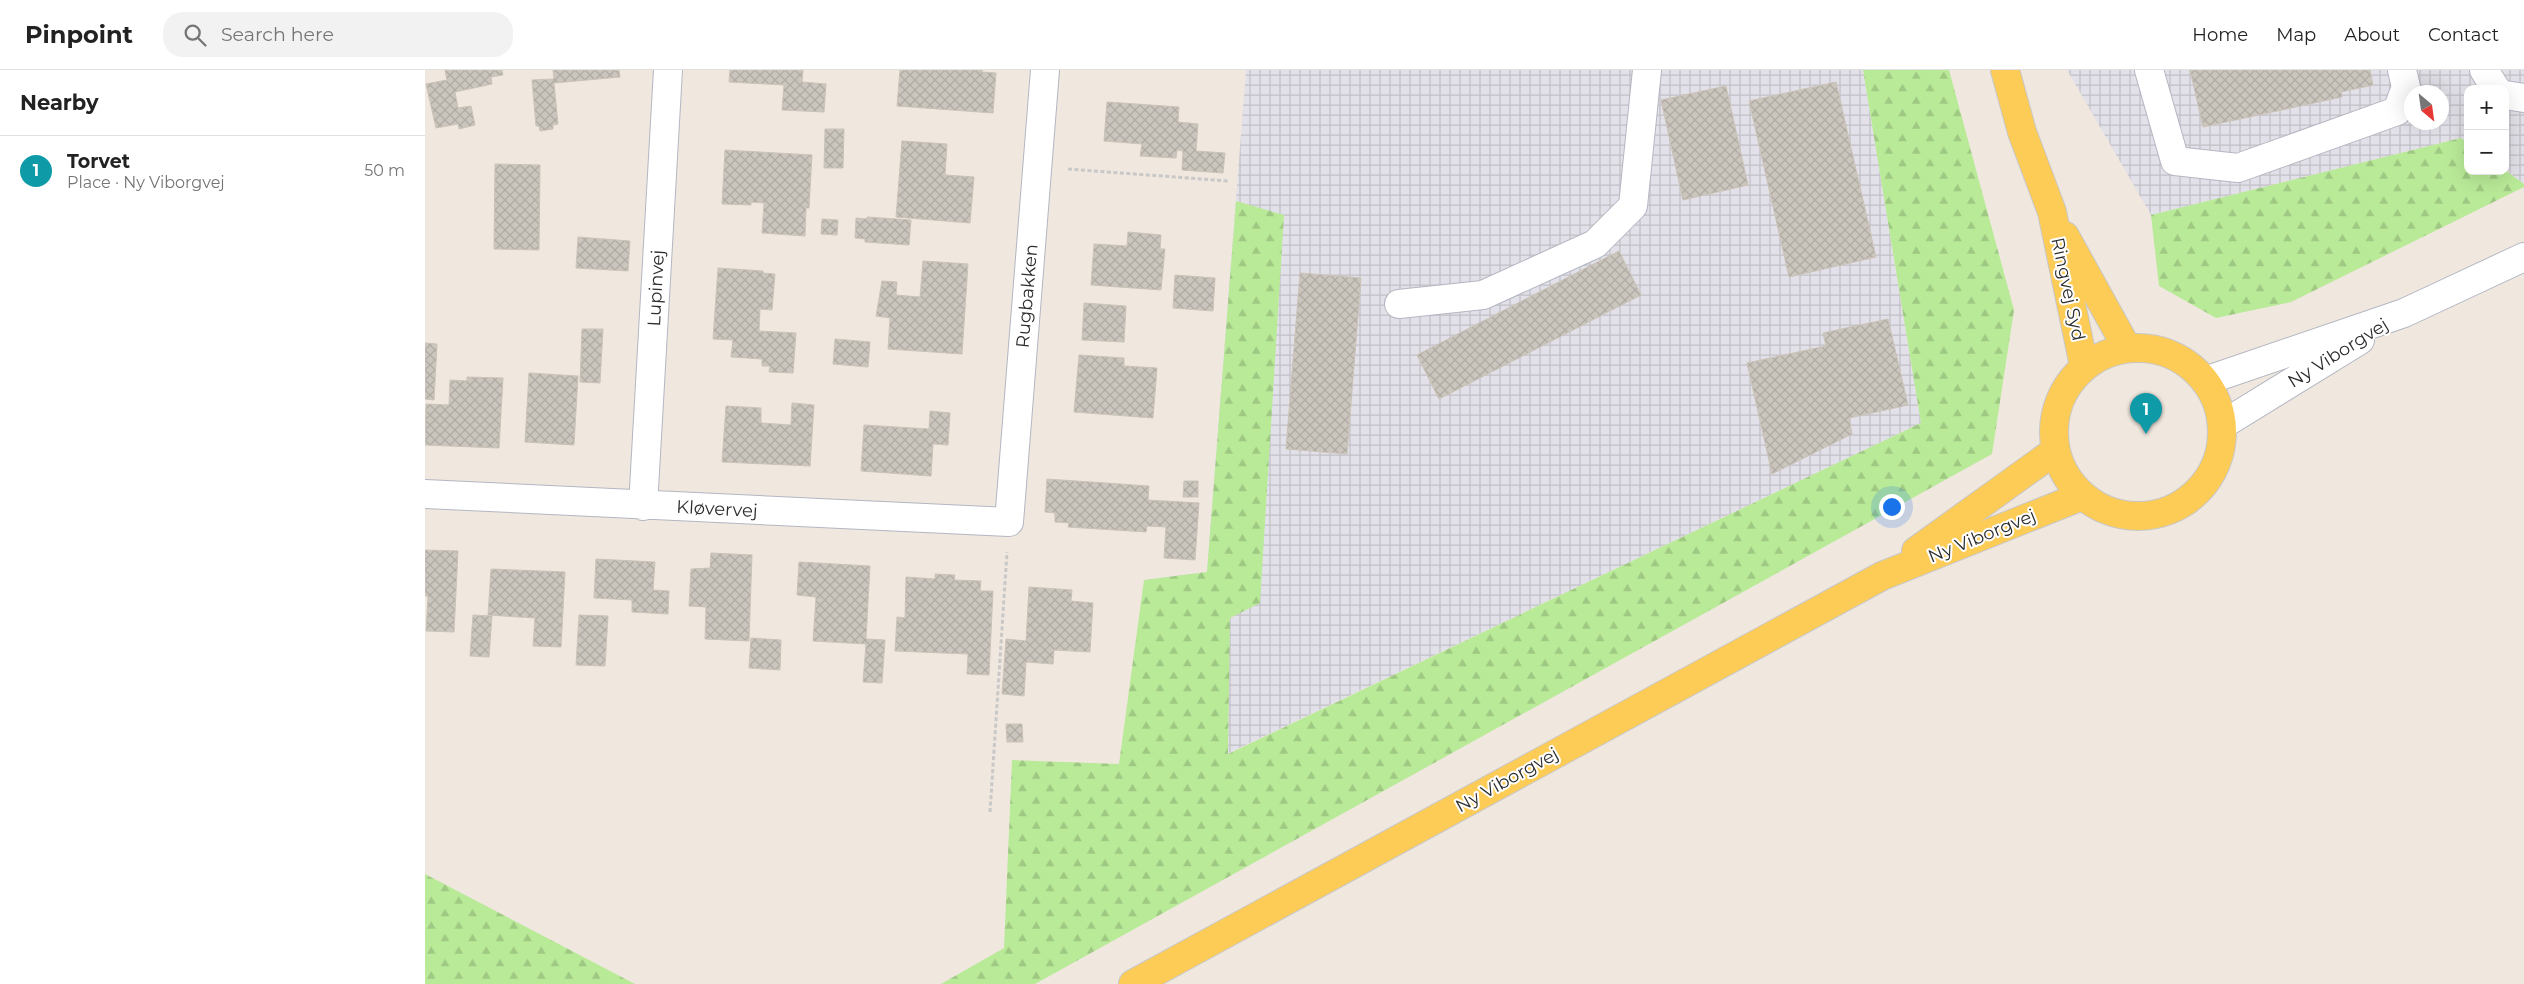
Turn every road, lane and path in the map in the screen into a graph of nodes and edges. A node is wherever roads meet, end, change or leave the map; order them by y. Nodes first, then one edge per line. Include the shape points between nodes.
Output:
1 (668, 70) edge
2 (1045, 70) edge
3 (1647, 70) edge
4 (2005, 70) edge
5 (2149, 70) edge
6 (2402, 70) edge
7 (2484, 70) edge
8 (2493, 85) edge
9 (2509, 96) edge
10 (2524, 98) edge
11 (1037, 167) junction
12 (1228, 181) dead end
13 (2051, 212) junction
14 (2524, 257) edge
15 (1399, 304) dead end
16 (2403, 313) junction
17 (2127, 348) junction
18 (2084, 366) junction
19 (2205, 381) junction
20 (2222, 424) junction
21 (2055, 451) junction
22 (425, 494) edge
23 (2082, 496) junction
24 (643, 506) junction
25 (1009, 522) junction
26 (1882, 576) junction
27 (990, 812) dead end
28 (1133, 984) edge

1 - 24 street, Lupinvej
2 - 11 street, Rugbakken
3 - 15 street via 1633,206 1595,244 1483,294
4 - 13 main road, Ringvej Syd via 2022,132
5 - 6 street via 2175,161 2238,168 2397,111 2406,87
7 - 8 street
9 - 10 street
11 - 12 path
11 - 25 street, Rugbakken
13 - 17 main road, Ringvej Syd
13 - 18 main road, Ringvej Syd
14 - 16 street, Ny Viborgvej
16 - 19 street, Ny Viborgvej
16 - 20 street, Ny Viborgvej
17 - 18 main road via 2105,354
17 - 19 main road via 2150,348 2171,354 2190,365
18 - 21 main road via 2061,396 2053,432
19 - 20 main road via 2217,402
20 - 23 main road via 2221,446 2215,466 2189,499 2171,510 2140,517 2109,512
21 - 23 main road via 2065,476
21 - 26 main road, Ny Viborgvej
22 - 24 street, Kløvervej
23 - 26 main road, Ny Viborgvej
24 - 25 street, Kløvervej
25 - 27 path
26 - 28 main road, Ny Viborgvej

